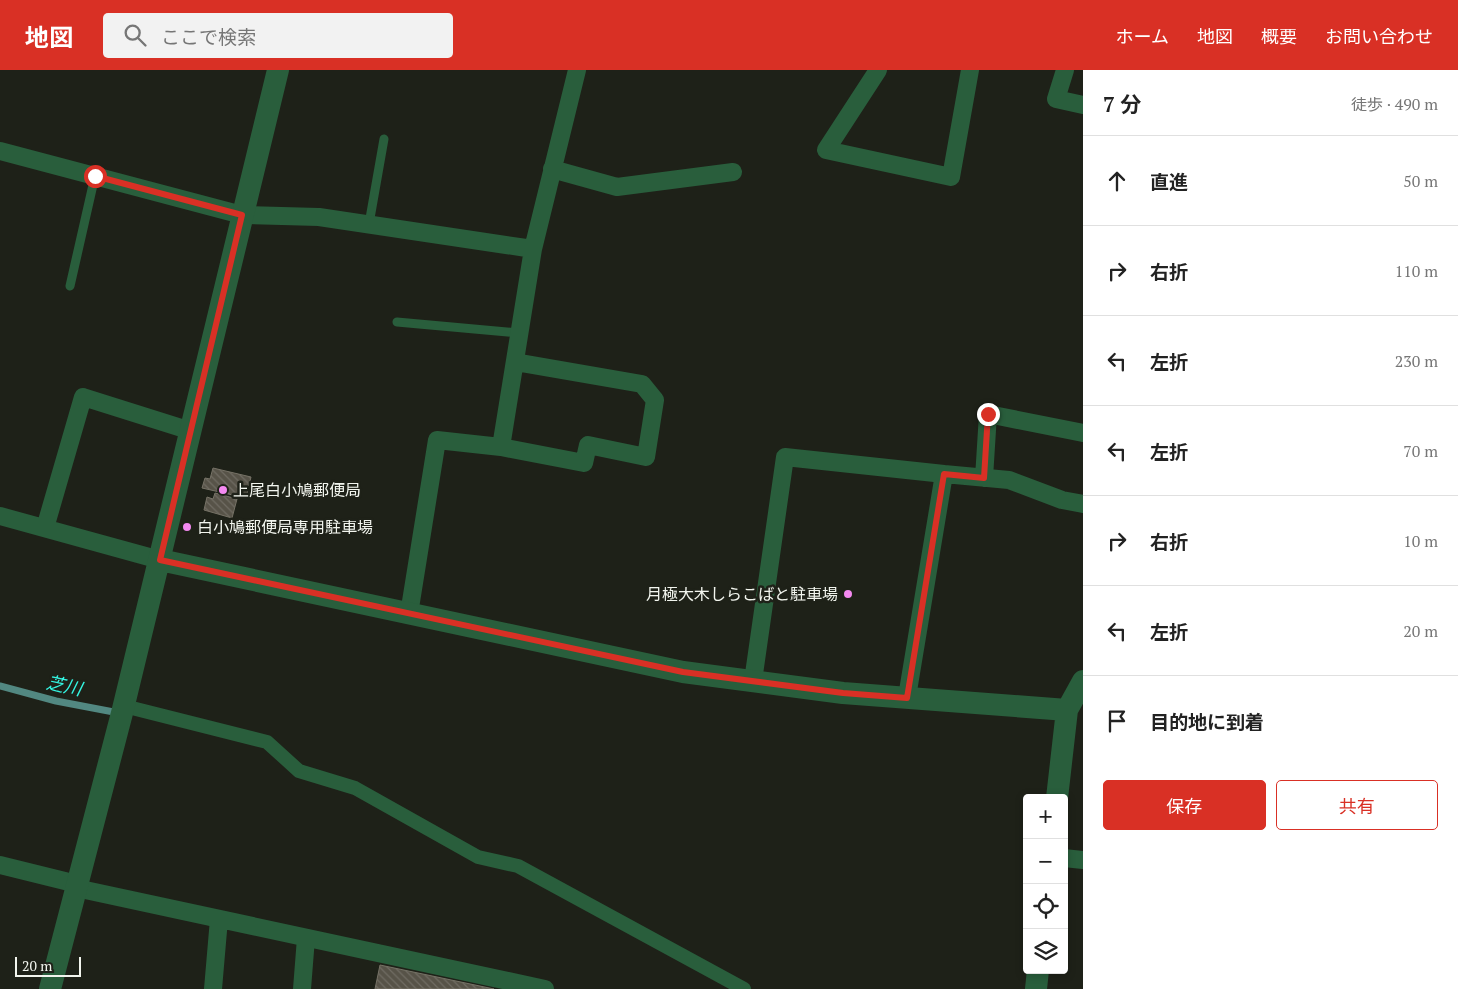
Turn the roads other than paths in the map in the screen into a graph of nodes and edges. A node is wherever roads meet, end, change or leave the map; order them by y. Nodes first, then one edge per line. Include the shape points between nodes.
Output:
1 (278, 70) edge
2 (577, 70) edge
3 (878, 70) edge
4 (970, 70) edge
5 (1065, 70) edge
6 (1083, 105) edge
7 (384, 139) dead end
8 (0, 151) edge
9 (552, 169) junction
10 (733, 172) dead end
11 (95, 176) junction
12 (242, 215) junction
13 (370, 224) junction
14 (533, 249) junction
15 (70, 286) dead end
16 (397, 322) dead end
17 (519, 333) junction
18 (514, 362) junction
19 (191, 431) junction
20 (1083, 433) edge
21 (502, 447) junction
22 (944, 474) junction
23 (984, 478) junction
24 (1083, 504) edge
25 (0, 516) edge
26 (45, 528) junction
27 (160, 560) junction
28 (409, 614) junction
29 (753, 681) junction
30 (1083, 681) edge
31 (907, 698) junction
32 (124, 706) junction
33 (1066, 710) junction
34 (1057, 794) edge
35 (1068, 858) edge
36 (1083, 860) edge
37 (0, 865) edge
38 (76, 886) junction
39 (218, 919) junction
40 (306, 938) junction
41 (1038, 974) edge
42 (50, 989) edge
43 (213, 989) edge
44 (302, 989) edge
45 (545, 989) edge
46 (744, 989) edge
47 (1036, 989) edge

1 - 12 street
2 - 9 street
3 - 4 street via 826,150 951,177
5 - 6 street via 1056,100
7 - 13 lane
8 - 11 street
9 - 10 street via 617,187
9 - 14 street
11 - 12 street
11 - 15 lane
12 - 13 street via 319,217
12 - 19 street
13 - 14 street
14 - 17 street
16 - 17 lane
17 - 18 street
18 - 21 street
18 - 21 street via 642,384 655,400 646,457 588,445 584,463
19 - 26 street via 83,397
19 - 27 street
20 - 23 street via 988,414
21 - 28 street via 437,440
22 - 23 street
22 - 29 street via 785,457
22 - 31 street
23 - 24 street via 1009,480 1062,500
25 - 26 street
26 - 27 street
27 - 28 street
27 - 32 street
28 - 29 street via 683,672
29 - 31 street
30 - 33 street
31 - 33 street
32 - 38 street
32 - 46 street via 267,742 299,771 355,788 478,857 518,866
33 - 34 street
35 - 36 street
37 - 38 street
38 - 39 street
38 - 42 street
39 - 40 street
39 - 43 street
40 - 44 street
40 - 45 street
41 - 47 street

